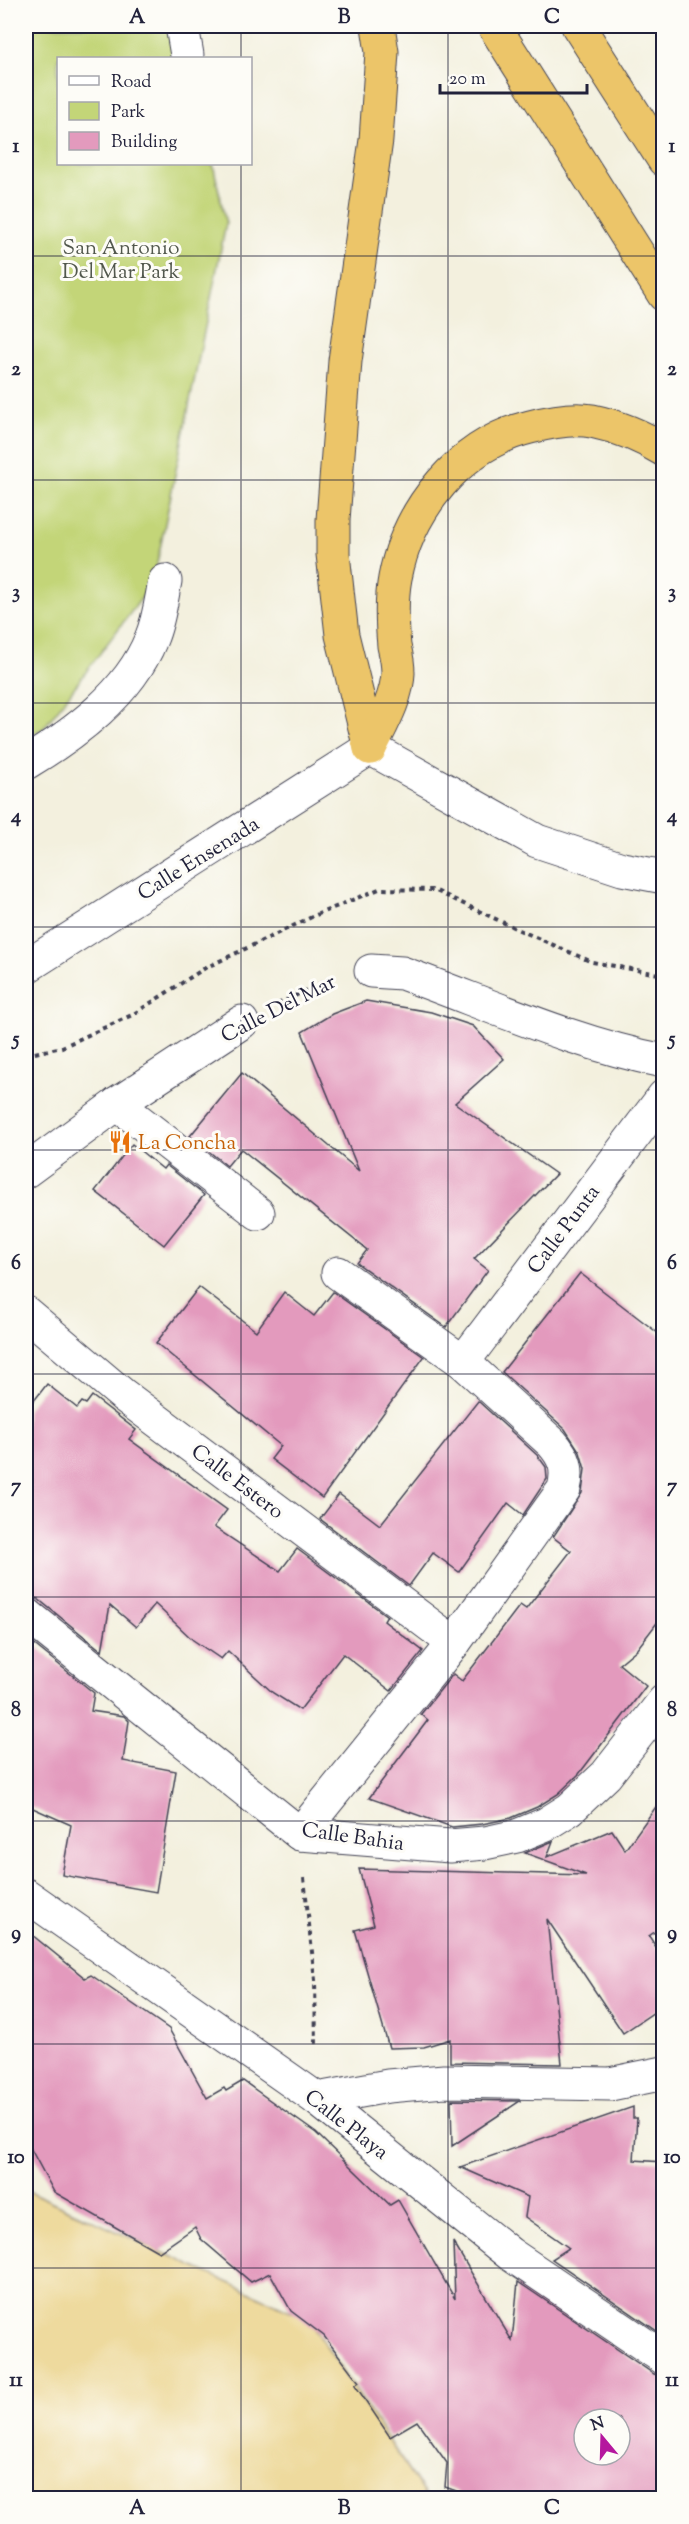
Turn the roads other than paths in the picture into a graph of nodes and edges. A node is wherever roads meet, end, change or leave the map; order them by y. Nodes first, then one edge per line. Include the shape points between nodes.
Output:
1 (378, 26) edge
2 (494, 26) edge
3 (578, 26) edge
4 (663, 159) edge
5 (663, 295) edge
6 (663, 450) edge
7 (165, 581) dead end
8 (370, 748) junction
9 (26, 763) edge
10 (663, 878) edge
11 (26, 967) edge
12 (371, 971) road end
13 (242, 1022) road end
14 (663, 1061) edge
15 (663, 1096) edge
16 (117, 1104) junction
17 (26, 1170) edge
18 (258, 1213) dead end
19 (338, 1273) dead end
20 (26, 1314) edge
21 (463, 1362) junction
22 (26, 1614) edge
23 (454, 1643) junction
24 (663, 1701) edge
25 (300, 1834) junction
26 (26, 1895) edge
27 (663, 2073) edge
28 (317, 2098) junction
29 (663, 2358) edge

1 - 8 highway via 382,52 376,140 345,361 333,520 342,635
2 - 5 highway
3 - 4 highway
6 - 8 highway via 650,441 591,420 555,421 512,431 480,448 436,487 409,529 395,578 393,620 398,672 394,695
7 - 9 street via 150,642 114,695 57,745
8 - 10 street via 537,842
8 - 11 street, Calle Ensenada
12 - 14 street via 402,973 576,1037
13 - 16 street, Calle Del Mar
15 - 21 street, Calle Punta
16 - 17 street, Calle Del Mar
16 - 18 street
19 - 21 street
20 - 23 street, Calle Estero via 123,1395
21 - 23 street via 552,1443 564,1457 567,1478 564,1489
22 - 25 street, Calle Bahia
23 - 25 street
24 - 25 street, Calle Bahia via 606,1775 570,1809 517,1836 450,1846
26 - 28 street, Calle Playa
27 - 28 street via 610,2084 435,2081
28 - 29 street, Calle Playa via 510,2254

